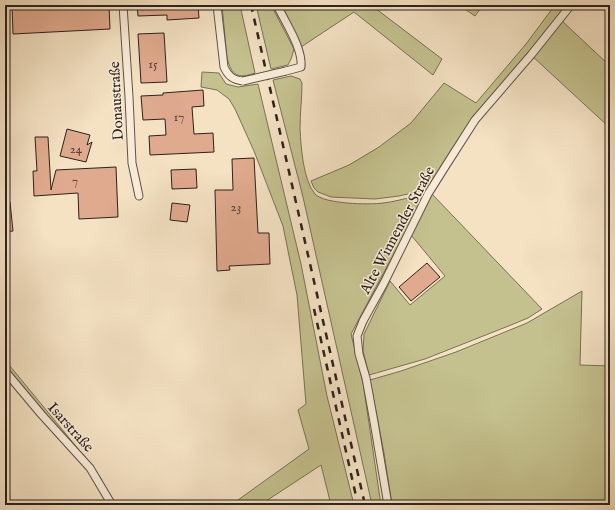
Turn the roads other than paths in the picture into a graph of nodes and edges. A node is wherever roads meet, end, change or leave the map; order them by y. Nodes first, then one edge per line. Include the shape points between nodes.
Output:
1 (123, 5) edge
2 (217, 5) edge
3 (277, 5) edge
4 (571, 5) edge
5 (139, 196) dead end
6 (5, 371) edge
7 (112, 505) edge
8 (388, 505) edge

1 - 5 street, Donaustraße via 132,163
2 - 3 street, bridge via 224,67 233,79 243,81 301,67 297,48
4 - 8 street, Alte Winnender Straße via 475,120 431,190 357,336
6 - 7 street, Isarstraße via 90,468

